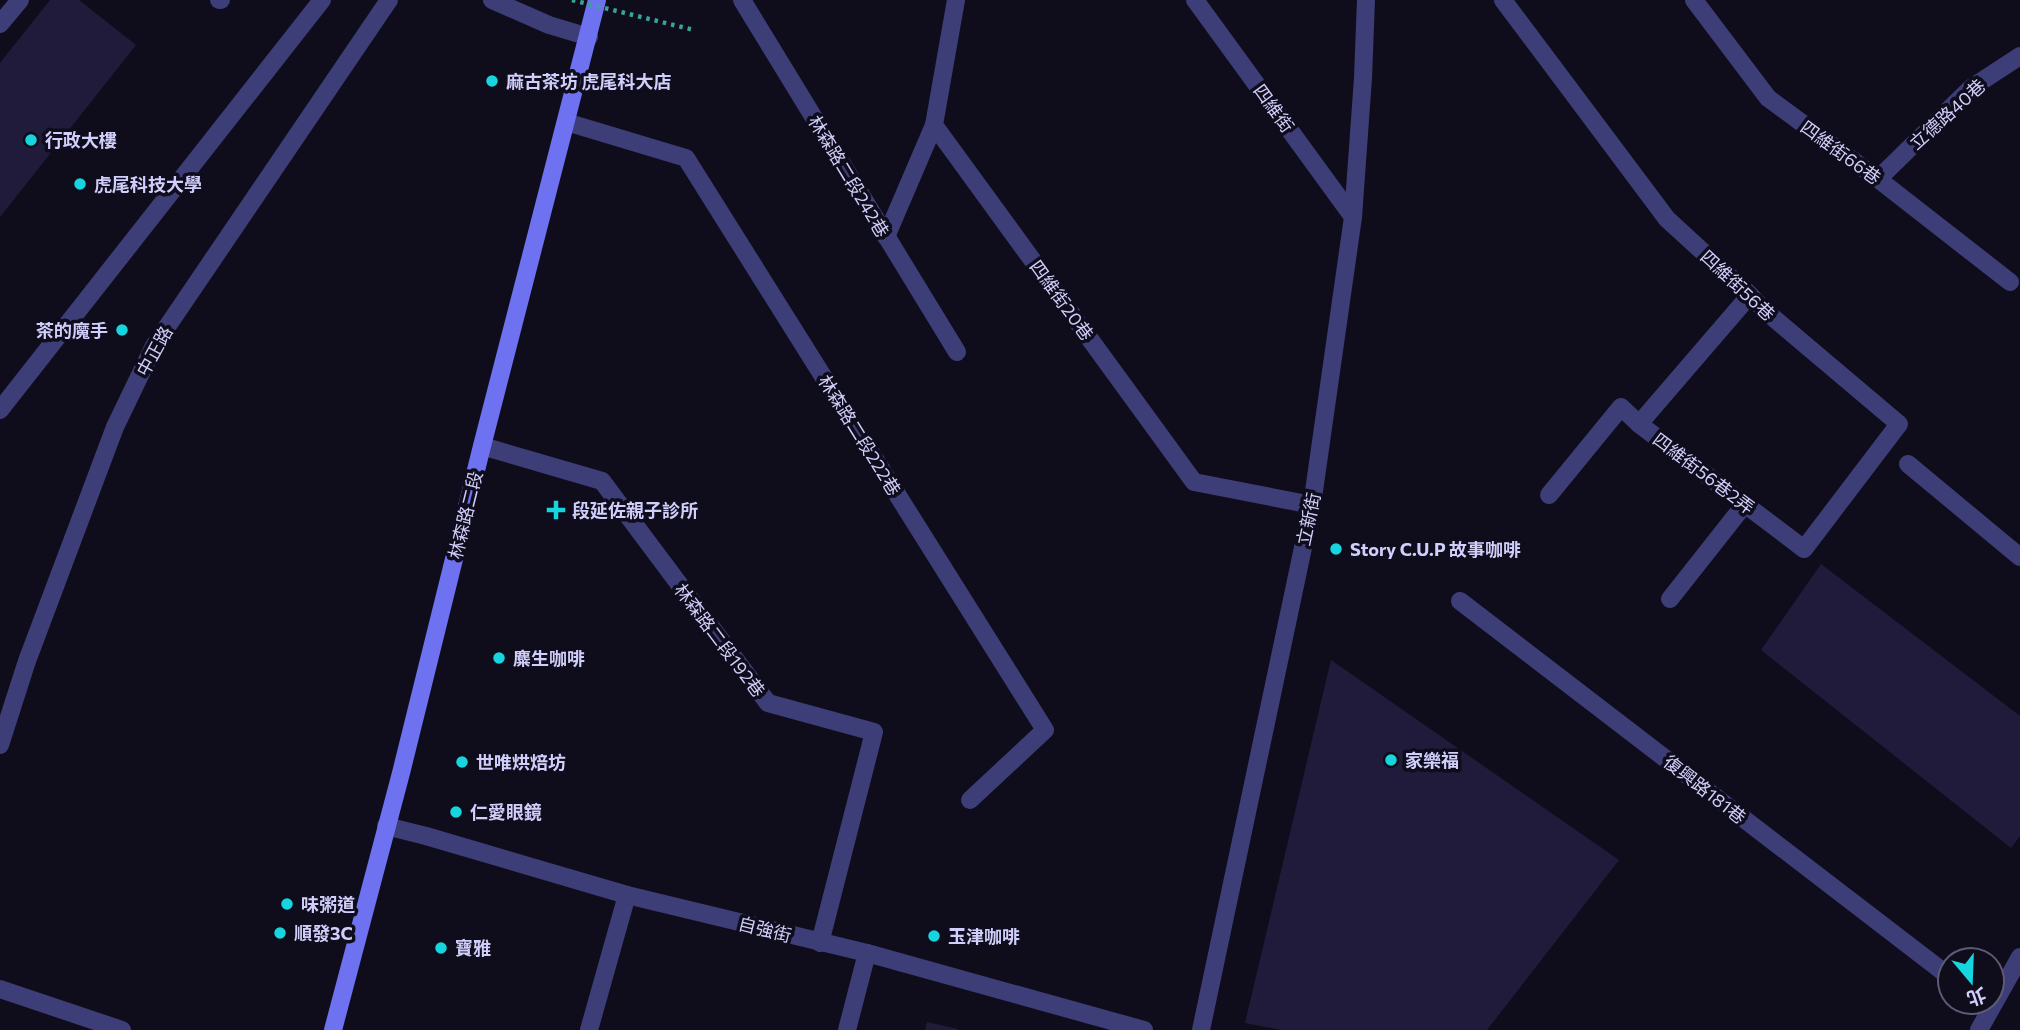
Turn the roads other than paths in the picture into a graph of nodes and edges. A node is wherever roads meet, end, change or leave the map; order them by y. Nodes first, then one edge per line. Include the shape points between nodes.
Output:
1 (20, 0) edge
2 (323, 0) edge
3 (389, 0) edge
4 (492, 0) edge
5 (597, 0) edge
6 (742, 0) edge
7 (956, 0) edge
8 (1195, 0) edge
9 (1366, 0) edge
10 (1503, 0) edge
11 (1694, 0) edge
12 (0, 24) edge
13 (589, 37) junction
14 (2020, 56) edge
15 (566, 122) junction
16 (934, 125) junction
17 (1878, 179) junction
18 (1353, 217) junction
19 (886, 237) junction
20 (2010, 282) dead end
21 (1750, 295) junction
22 (957, 352) dead end
23 (0, 410) edge
24 (1639, 424) junction
25 (482, 446) junction
26 (1908, 464) dead end
27 (1549, 495) dead end
28 (1745, 504) junction
29 (1312, 505) junction
30 (1804, 549) joint
31 (2020, 557) edge
32 (1670, 599) dead end
33 (1460, 601) dead end
34 (0, 745) edge
35 (970, 800) dead end
36 (386, 826) junction
37 (628, 895) junction
38 (820, 943) junction
39 (867, 953) junction
40 (2020, 957) edge
41 (1936, 966) edge
42 (2006, 977) edge
43 (0, 989) edge
44 (122, 1030) edge
45 (332, 1030) edge
46 (589, 1030) edge
47 (847, 1030) edge
48 (1144, 1030) edge
49 (1201, 1030) edge

1 - 12 street
2 - 23 street
3 - 34 street, 中正路 via 154,346 114,427
4 - 13 street
5 - 13 main road, 林森路二段
6 - 19 street, 林森路二段242巷
7 - 16 street
8 - 18 street, 四維街
9 - 18 street, 立新街
10 - 21 street, 四維街56巷 via 1667,219
11 - 17 street, 四維街66巷 via 1768,99
13 - 15 main road, 林森路二段
14 - 17 street, 立德路40巷 via 1971,88
15 - 25 main road, 林森路二段
15 - 35 street, 林森路二段222巷 via 686,158 1045,730
16 - 19 street
16 - 29 street, 四維街20巷 via 1194,482
17 - 20 street, 四維街66巷
18 - 29 street, 立新街
19 - 22 street, 林森路二段242巷
21 - 24 street, 四維街56巷2弄
21 - 30 street, 四維街56巷 via 1899,424
24 - 27 street via 1621,407
24 - 28 street, 四維街56巷2弄
25 - 36 main road, 林森路二段
25 - 38 street, 林森路二段192巷 via 602,481 768,703 874,732
26 - 31 street
28 - 30 street, 四維街56巷2弄
28 - 32 street
29 - 49 street, 立新街
33 - 41 street, 復興路181巷
36 - 37 street, 自強街
36 - 45 main road, 林森路二段
37 - 38 street, 自強街
37 - 46 street
38 - 39 street, 自強街
39 - 47 street
39 - 48 street, 自強街
40 - 42 street
43 - 44 street

